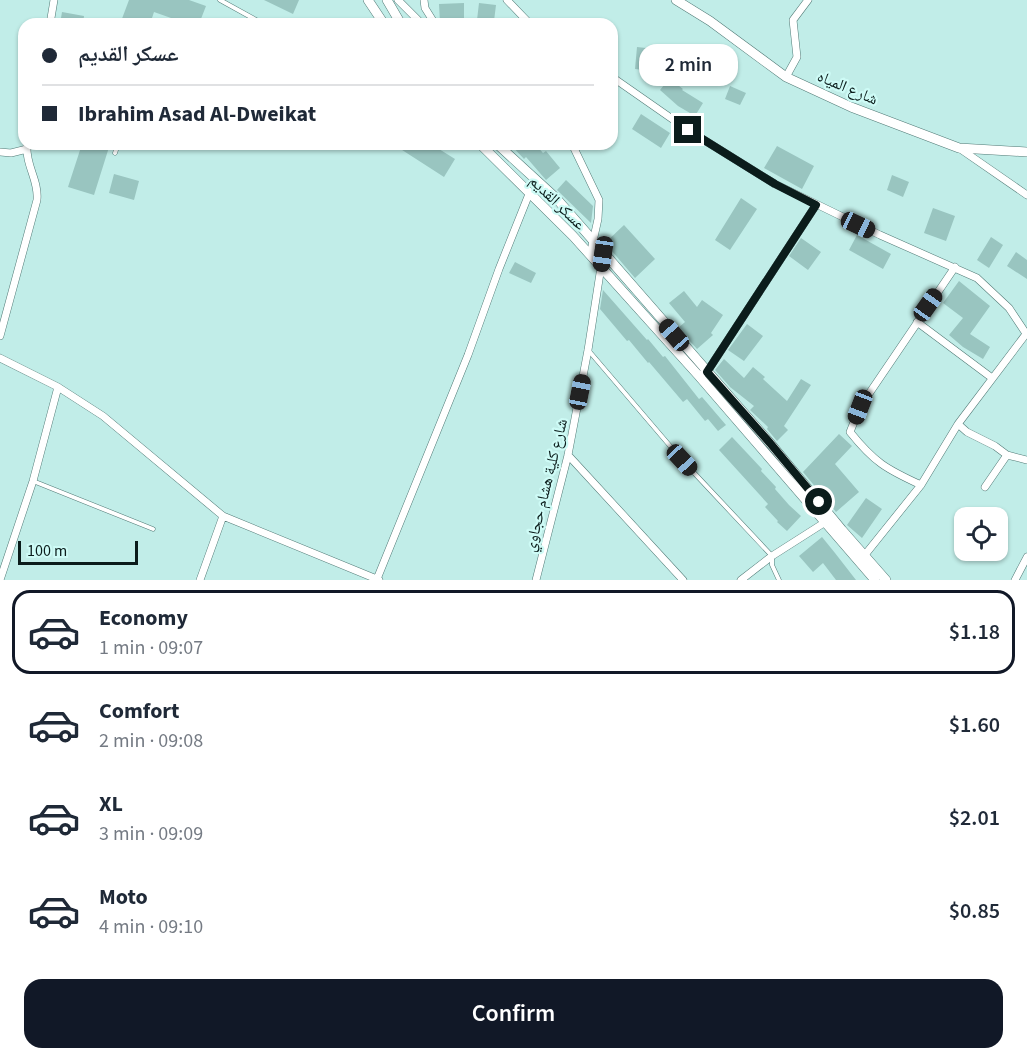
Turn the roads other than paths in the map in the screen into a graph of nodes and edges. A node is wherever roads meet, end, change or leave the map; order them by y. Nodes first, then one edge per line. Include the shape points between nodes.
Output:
1 (54, 0) edge
2 (220, 0) edge
3 (368, 0) edge
4 (387, 0) edge
5 (398, 0) edge
6 (424, 0) edge
7 (507, 0) edge
8 (676, 0) edge
9 (808, 0) edge
10 (51, 18) edge
11 (253, 18) edge
12 (380, 18) edge
13 (398, 18) edge
14 (416, 18) edge
15 (431, 18) edge
16 (524, 18) edge
17 (786, 77) junction
18 (618, 81) edge
19 (959, 148) junction
20 (18, 150) edge
21 (27, 150) edge
22 (116, 150) edge
23 (486, 150) edge
24 (503, 150) edge
25 (575, 150) edge
26 (0, 152) edge
27 (1027, 152) edge
28 (115, 153) dead end
29 (529, 194) junction
30 (1027, 195) edge
31 (816, 205) junction
32 (594, 243) junction
33 (603, 254) junction
34 (590, 255) junction
35 (955, 267) junction
36 (602, 268) junction
37 (917, 322) junction
38 (1027, 334) edge
39 (0, 336) edge
40 (588, 350) junction
41 (0, 358) edge
42 (702, 374) junction
43 (992, 378) junction
44 (58, 387) junction
45 (958, 424) junction
46 (568, 455) junction
47 (1007, 455) junction
48 (1027, 460) edge
49 (33, 481) junction
50 (921, 485) junction
51 (985, 487) dead end
52 (224, 516) junction
53 (828, 520) junction
54 (153, 529) dead end
55 (772, 556) junction
56 (864, 556) junction
57 (1027, 559) edge
58 (0, 580) edge
59 (200, 580) edge
60 (378, 580) edge
61 (536, 580) edge
62 (683, 580) edge
63 (741, 580) edge
64 (779, 580) edge
65 (875, 580) edge
66 (886, 580) edge
67 (1015, 580) edge

1 - 10 street
2 - 11 lane
3 - 12 street
4 - 13 street
5 - 14 street
6 - 15 street
7 - 16 street
8 - 17 street, شارع المياه
9 - 17 street via 793,20 797,57
17 - 19 street, شارع المياه via 851,107
18 - 31 street via 736,161
19 - 27 street, شارع المياه
19 - 30 street
20 - 26 street
21 - 39 street via 37,200
22 - 28 lane
23 - 29 street, عسكر القديم
24 - 32 street, عسكر القديم via 555,198
25 - 32 street via 599,200
29 - 34 street, عسكر القديم
29 - 60 street
31 - 35 street
31 - 42 street
32 - 33 street, عسكر القديم
32 - 34 street
33 - 36 street, شارع كلية هشام حجاوي
33 - 42 street, عسكر القديم
34 - 36 street, عسكر القديم
35 - 37 street
35 - 38 street via 996,294
36 - 40 street, شارع كلية هشام حجاوي
36 - 42 street, عسكر القديم
37 - 43 street
37 - 50 street via 860,407 850,432 866,453 887,469
38 - 43 street
40 - 46 street, شارع كلية هشام حجاوي
40 - 55 lane via 682,460
41 - 44 street
42 - 53 street, عسكر القديم
43 - 45 street
44 - 49 street
44 - 52 street via 103,416
45 - 47 street
45 - 50 street
46 - 61 street, شارع كلية هشام حجاوي
46 - 62 street
47 - 48 street
47 - 51 street
49 - 54 lane
49 - 58 street
50 - 56 street
52 - 59 street
52 - 60 street
53 - 55 street
53 - 56 street, عسكر القديم
53 - 65 street, عسكر القديم
55 - 63 street
55 - 64 lane
56 - 66 street, عسكر القديم
57 - 67 street

